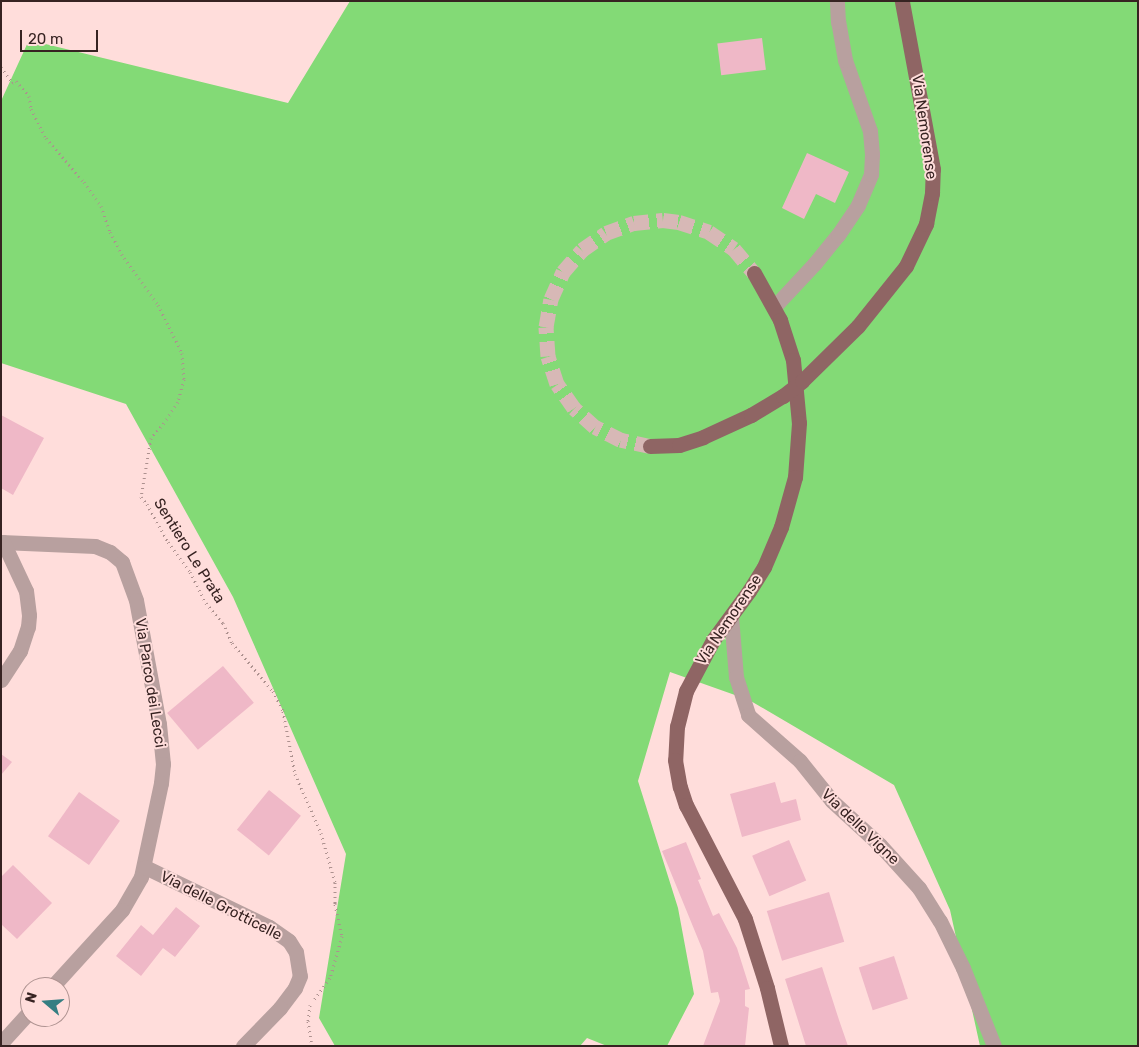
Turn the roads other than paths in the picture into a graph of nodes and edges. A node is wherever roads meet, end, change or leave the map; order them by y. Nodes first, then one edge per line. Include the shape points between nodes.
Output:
1 (837, 1) edge
2 (902, 1) edge
3 (754, 273) tunnel mouth
4 (774, 307) junction
5 (650, 446) tunnel mouth
6 (2, 542) edge
7 (731, 616) junction
8 (1, 680) edge
9 (145, 867) junction
10 (61, 977) edge
11 (20, 1022) edge
12 (1, 1043) edge
13 (243, 1046) edge
14 (781, 1046) edge
15 (994, 1046) edge

1 - 4 street via 845,60 870,131 871,174 858,205 838,235
2 - 5 main road, Via Nemorense, bridge via 932,161 932,193 926,224 906,266 858,326 802,382 783,396 703,438 667,446
3 - 4 main road, Via Nemorense
4 - 7 main road, Via Nemorense via 787,340 795,374 799,423 795,477 776,542 757,580
6 - 8 street via 24,584 29,615 20,651
6 - 9 street, Via Parco dei Lecci via 95,546 110,552 126,569 159,724 162,764 160,792
7 - 14 main road, Via Nemorense via 712,640 686,691 677,726 675,760 686,805 745,920 768,988
7 - 15 street, Via delle Vigne via 736,677 748,715 800,762 832,801 880,845 919,888 963,968
9 - 10 street, Via Parco dei Lecci via 122,910
9 - 13 street, Via delle Grotticelle via 269,927 289,942 296,952 300,976 295,988
11 - 12 street

